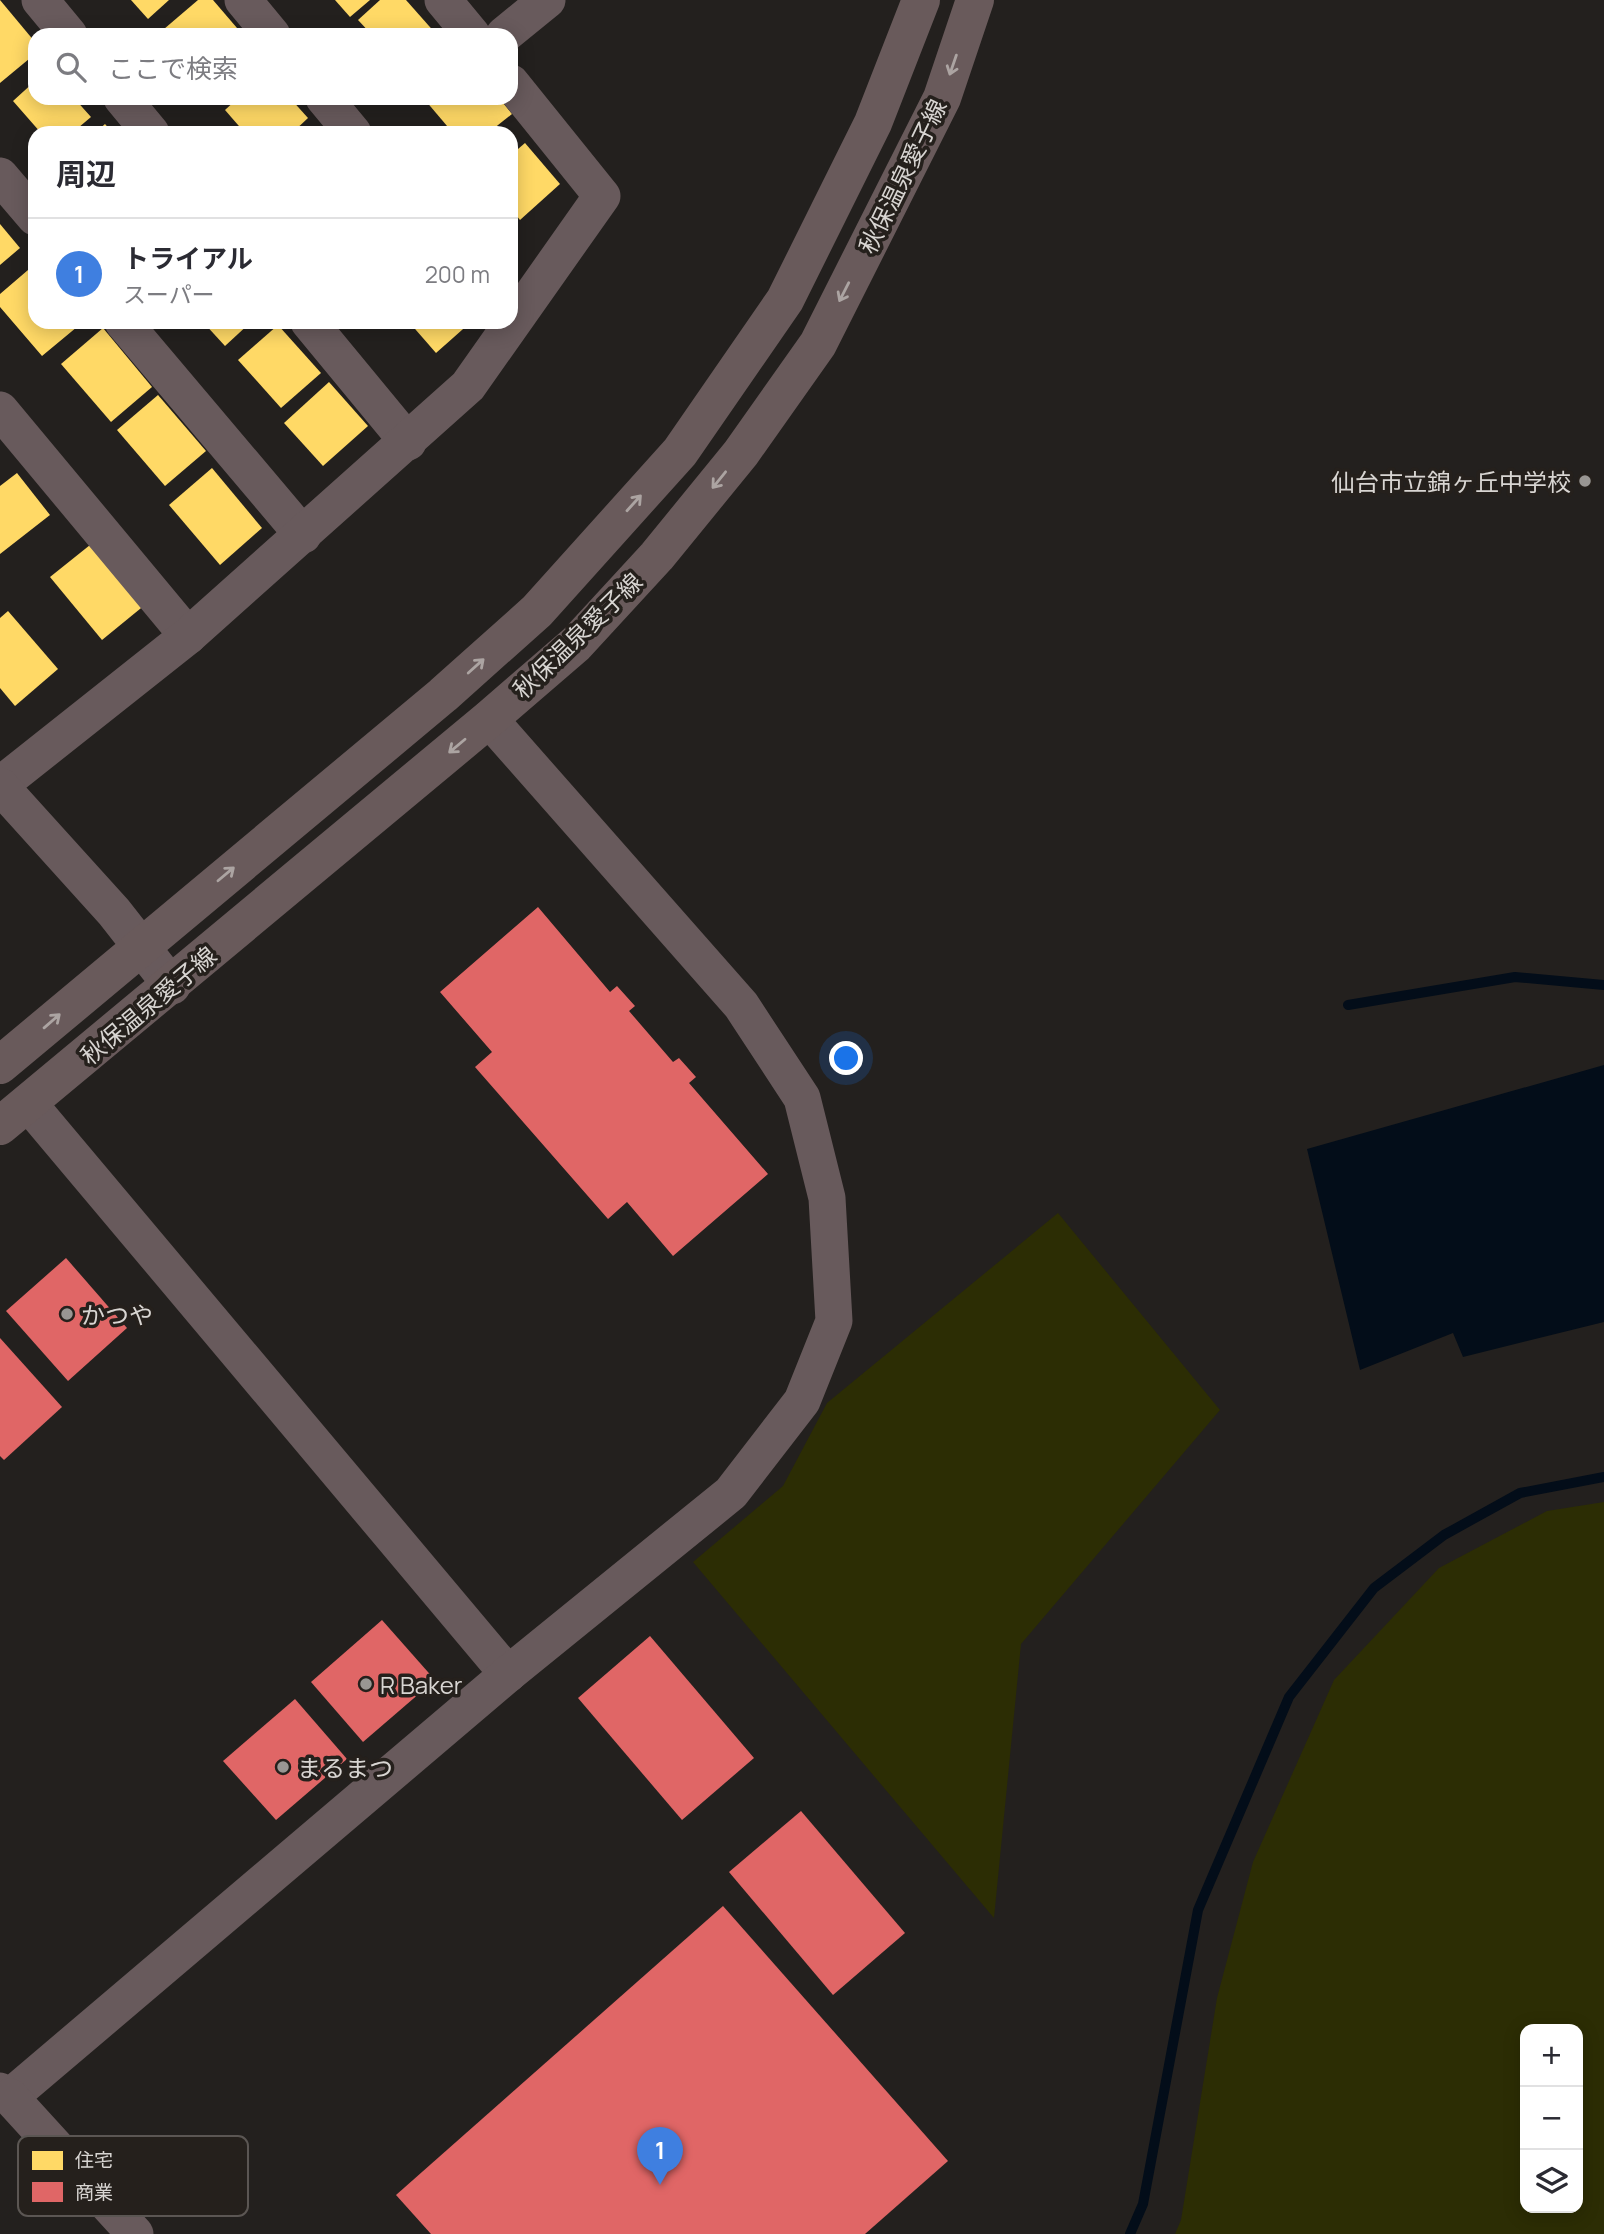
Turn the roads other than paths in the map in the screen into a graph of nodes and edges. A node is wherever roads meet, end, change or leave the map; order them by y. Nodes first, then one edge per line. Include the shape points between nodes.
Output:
1 (40, 0) edge
2 (243, 0) edge
3 (443, 0) edge
4 (547, 0) edge
5 (920, 0) edge
6 (975, 0) edge
7 (63, 28) edge
8 (266, 28) edge
9 (466, 28) edge
10 (513, 28) edge
11 (518, 92) edge
12 (128, 105) edge
13 (330, 105) edge
14 (145, 126) edge
15 (347, 126) edge
16 (0, 176) edge
17 (28, 209) edge
18 (518, 314) edge
19 (129, 329) edge
20 (315, 329) edge
21 (508, 329) edge
22 (0, 410) edge
23 (408, 442) junction
24 (303, 535) junction
25 (188, 636) junction
26 (489, 719) junction
27 (0, 785) edge
28 (140, 945) junction
29 (172, 986) junction
30 (0, 1065) edge
31 (14, 1115) edge
32 (508, 1674) junction
33 (5, 2094) edge
34 (44, 2136) edge
35 (118, 2216) edge
36 (135, 2234) edge

1 - 7 street
2 - 8 street
3 - 9 street
4 - 10 street
28 -> 5 main road, 秋保温泉愛子線 via 443,695 537,611 680,452 785,300 873,123
6 -> 26 main road, 秋保温泉愛子線 via 942,98 818,344 741,453 657,556 576,644
11 - 18 street via 602,196
12 - 14 street
13 - 15 street
16 - 17 street
19 - 24 street
20 - 23 street
21 - 23 street via 468,386
22 - 25 street
23 - 24 street
24 - 25 street
25 - 27 street
26 -> 29 main road, 秋保温泉愛子線
26 - 32 street via 741,1005 802,1098 827,1198 834,1321 803,1401 731,1493
27 - 28 street
28 - 29 street
30 -> 28 main road, 秋保温泉愛子線
29 - 31 main road, 秋保温泉愛子線
31 - 32 street
32 - 33 street
33 - 34 street
35 - 36 street

